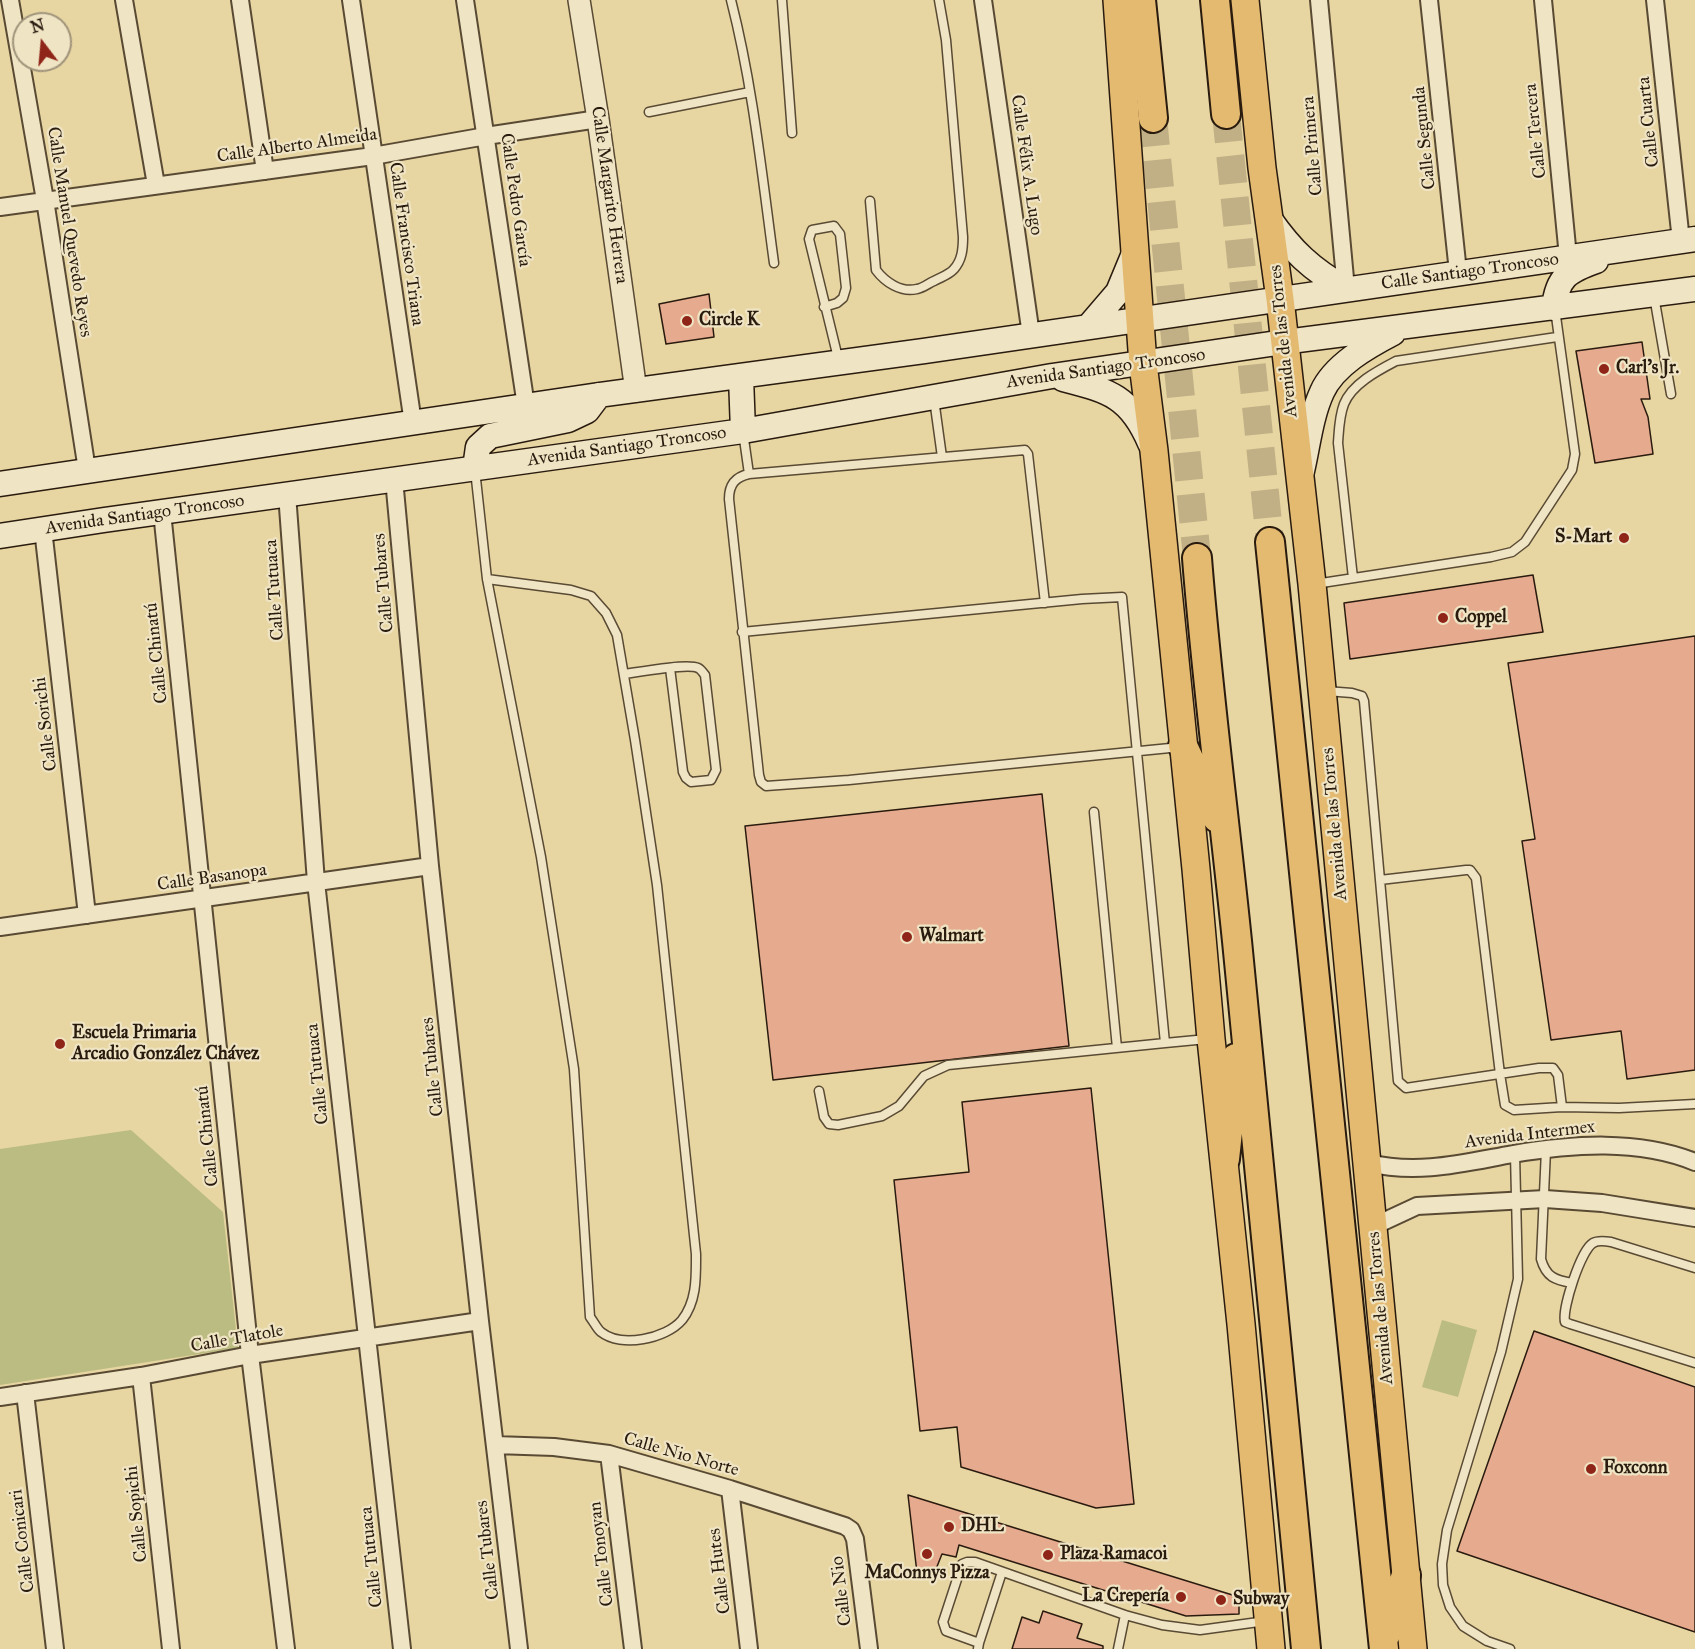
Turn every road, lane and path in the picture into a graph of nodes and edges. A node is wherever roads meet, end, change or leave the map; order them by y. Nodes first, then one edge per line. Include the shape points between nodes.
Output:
1 (10, 0) edge
2 (124, 0) edge
3 (240, 0) edge
4 (351, 0) edge
5 (465, 0) edge
6 (579, 0) edge
7 (731, 0) edge
8 (782, 0) edge
9 (939, 0) edge
10 (983, 0) edge
11 (1117, 0) edge
12 (1141, 0) edge
13 (1215, 0) edge
14 (1245, 0) edge
15 (1319, 0) edge
16 (1430, 0) edge
17 (1543, 0) edge
18 (1655, 0) edge
19 (750, 92) junction
20 (649, 112) dead end
21 (1226, 114) tunnel mouth
22 (1153, 118) tunnel mouth
23 (598, 119) junction
24 (792, 133) dead end
25 (486, 136) junction
26 (373, 156) junction
27 (265, 171) junction
28 (156, 185) junction
29 (45, 200) junction
30 (870, 201) dead end
31 (0, 207) edge
32 (1269, 218) junction
33 (1688, 240) edge
34 (1635, 248) junction
35 (1136, 249) junction
36 (1568, 258) junction
37 (774, 263) dead end
38 (1458, 272) junction
39 (1346, 289) junction
40 (1695, 289) edge
41 (1654, 296) junction
42 (1280, 299) junction
43 (824, 307) junction
44 (1554, 308) junction
45 (1141, 320) junction
46 (1409, 325) junction
47 (1088, 327) junction
48 (1031, 335) junction
49 (1557, 337) junction
50 (1284, 342) junction
51 (840, 363) junction
52 (1143, 364) junction
53 (1052, 376) junction
54 (741, 377) junction
55 (636, 391) junction
56 (1671, 394) dead end
57 (599, 395) junction
58 (933, 396) junction
59 (525, 406) junction
60 (412, 423) junction
61 (743, 431) junction
62 (1154, 451) junction
63 (942, 456) junction
64 (475, 468) junction
65 (87, 470) junction
66 (749, 474) junction
67 (394, 479) junction
68 (0, 484) edge
69 (1299, 485) junction
70 (287, 494) junction
71 (162, 512) junction
72 (43, 530) junction
73 (0, 536) edge
74 (1270, 542) tunnel mouth
75 (1197, 558) tunnel mouth
76 (1353, 578) junction
77 (487, 579) junction
78 (1312, 584) junction
79 (1045, 603) junction
80 (742, 632) junction
81 (670, 668) junction
82 (624, 674) junction
83 (1323, 691) junction
84 (1200, 745) junction
85 (1137, 750) junction
86 (1094, 812) dead end
87 (430, 866) junction
88 (1380, 880) junction
89 (316, 882) junction
90 (203, 900) junction
91 (87, 915) junction
92 (0, 927) edge
93 (1243, 1003) junction
94 (1211, 1039) junction
95 (1166, 1043) junction
96 (1117, 1048) junction
97 (1500, 1074) junction
98 (819, 1091) dead end
99 (1695, 1104) edge
100 (1562, 1107) junction
101 (1546, 1150) junction
102 (1515, 1154) junction
103 (1225, 1160) junction
104 (1695, 1162) edge
105 (1368, 1163) junction
106 (1545, 1198) junction
107 (1517, 1200) junction
108 (1695, 1218) edge
109 (1374, 1226) junction
110 (1695, 1268) edge
111 (1572, 1283) junction
112 (480, 1322) junction
113 (368, 1338) junction
114 (250, 1355) junction
115 (1695, 1363) edge
116 (141, 1376) junction
117 (25, 1393) junction
118 (0, 1397) edge
119 (495, 1445) junction
120 (609, 1454) junction
121 (730, 1489) junction
122 (851, 1530) joint
123 (1002, 1572) junction
124 (1406, 1575) junction
125 (1125, 1615) junction
126 (1268, 1639) edge
127 (1383, 1645) edge
128 (979, 1646) edge
129 (55, 1649) edge
130 (171, 1649) edge
131 (286, 1649) edge
132 (402, 1649) edge
133 (519, 1649) edge
134 (633, 1649) edge
135 (749, 1649) edge
136 (868, 1649) edge
137 (1118, 1649) edge
138 (1306, 1649) edge
139 (1413, 1649) edge
140 (1510, 1649) edge

1 - 29 street, Calle Manuel Quevedo Reyes
2 - 28 street
3 - 27 street
4 - 26 street, Calle Francisco Triana
5 - 25 street, Calle Pedro García
6 - 23 street, Calle Margarito Herrera
7 - 19 lane
8 - 24 lane
9 - 30 lane via 963,237 963,252 956,267 917,289 905,289 882,278 876,270
10 - 48 street, Calle Félix A. Lugo
11 - 35 main road
12 - 22 highway
13 - 21 highway
14 - 32 main road, Avenida de las Torres
15 - 39 street, Calle Primera
16 - 38 street, Calle Segunda
17 - 36 street, Calle Tercera
18 - 33 street, Calle Cuarta
19 - 20 lane
19 - 37 lane
23 - 25 street, Calle Alberto Almeida
23 - 55 street, Calle Margarito Herrera
25 - 26 street, Calle Alberto Almeida
25 - 59 street, Calle Pedro García
26 - 27 street, Calle Alberto Almeida
26 - 60 street, Calle Francisco Triana
27 - 28 street, Calle Alberto Almeida
28 - 29 street, Calle Alberto Almeida
29 - 31 street, Calle Alberto Almeida
29 - 65 street, Calle Manuel Quevedo Reyes
32 - 39 main road via 1298,255
32 - 42 main road, Avenida de las Torres
33 - 34 main road, Calle Santiago Troncoso
34 - 36 main road, Calle Santiago Troncoso
34 - 44 main road via 1566,275 1556,292
35 - 45 main road
35 - 47 main road via 1118,292
36 - 38 main road, Calle Santiago Troncoso
38 - 39 main road, Calle Santiago Troncoso
39 - 42 main road, Calle Santiago Troncoso
40 - 41 main road
41 - 44 main road
41 - 56 lane
42 - 45 main road, Calle Santiago Troncoso
42 - 50 main road, Avenida de las Torres
43 - 43 lane via 809,239 812,230 834,226 840,234 846,288 843,298
43 - 51 lane
44 - 46 main road
44 - 49 lane
45 - 47 main road
45 - 52 main road
46 - 50 main road
46 - 69 main road via 1366,347 1341,367 1322,391
47 - 48 main road
48 - 51 main road
49 - 76 lane via 1574,462 1525,542 1512,552 1491,557
49 - 76 lane via 1396,361 1356,388 1344,403 1338,443
50 - 52 main road, Avenida Santiago Troncoso
50 - 69 main road, Avenida de las Torres
51 - 54 main road
52 - 53 main road, Avenida Santiago Troncoso
52 - 62 main road
53 - 58 main road, Avenida Santiago Troncoso
53 - 62 main road via 1096,388 1129,406 1142,422
54 - 55 main road
54 - 61 main road
55 - 57 main road
57 - 59 main road
57 - 64 main road via 587,411 568,420 490,436 478,447
58 - 61 main road, Avenida Santiago Troncoso
58 - 63 lane
59 - 60 main road
60 - 65 main road
61 - 64 main road, Avenida Santiago Troncoso
61 - 66 lane
62 - 84 main road
63 - 66 lane
63 - 79 lane via 1027,452
64 - 67 main road, Avenida Santiago Troncoso
64 - 77 lane
65 - 68 main road
66 - 80 lane via 737,479 729,489
67 - 70 main road, Avenida Santiago Troncoso
67 - 87 street, Calle Tubares
69 - 78 main road, Avenida de las Torres
70 - 71 main road, Avenida Santiago Troncoso
70 - 89 street, Calle Tutuaca
71 - 72 main road, Avenida Santiago Troncoso
71 - 90 street, Calle Chinatú
72 - 73 main road, Avenida Santiago Troncoso
72 - 91 street, Calle Sorichi
74 - 127 highway, Avenida de las Torres
75 - 84 highway via 1203,635
76 - 78 lane
77 - 82 lane via 591,596 606,613 617,635
77 - 82 lane via 541,857 574,1069 590,1317 601,1332 617,1340 639,1341 662,1334 681,1321 696,1286 696,1254 657,885
78 - 83 main road, Avenida de las Torres
79 - 80 lane
79 - 85 lane via 1122,597
80 - 85 lane via 759,775 766,786
81 - 81 lane via 683,772 691,783 711,780 716,770 705,675 690,666
81 - 82 lane
83 - 88 lane via 1352,693 1362,696 1364,701
83 - 105 main road, Avenida de las Torres
84 - 85 lane
84 - 93 highway via 1226,837
84 - 94 main road
85 - 95 lane
86 - 96 lane
87 - 89 street, Calle Basanopa
87 - 112 street, Calle Tubares
88 - 97 lane via 1466,870 1473,873
88 - 97 lane via 1398,1081 1406,1088
89 - 90 street, Calle Basanopa
89 - 113 street, Calle Tutuaca
90 - 91 street, Calle Basanopa
90 - 114 street, Calle Chinatú
91 - 92 street, Calle Basanopa
93 - 103 highway
93 - 138 highway
94 - 95 lane
94 - 103 main road
95 - 96 lane
96 - 98 lane via 948,1065 924,1076 899,1106 882,1116 838,1125 829,1124 824,1117
97 - 100 lane via 1506,1105 1514,1110
97 - 100 lane via 1553,1068 1558,1075
99 - 100 lane
101 - 102 street, Avenida Intermex
101 - 104 street, Avenida Intermex via 1595,1145 1642,1148
101 - 106 lane
102 - 105 street, Avenida Intermex via 1408,1169
102 - 107 lane
103 - 126 main road
105 - 109 main road, Avenida de las Torres
106 - 107 street
106 - 108 street
106 - 111 lane via 1543,1268 1556,1280
107 - 109 street via 1417,1206
107 - 140 lane via 1518,1279 1511,1317 1447,1530 1442,1564 1450,1606 1463,1626
109 - 124 main road, Avenida de las Torres
110 - 111 lane via 1601,1241 1592,1243 1585,1253
111 - 115 lane via 1564,1311 1566,1322
112 - 113 street, Calle Tlatole
112 - 119 street, Calle Tubares
113 - 114 street, Calle Tlatole
113 - 132 street, Calle Tutuaca
114 - 116 street, Calle Tlatole
114 - 131 street, Calle Chinatú
116 - 117 street, Calle Tlatole
116 - 130 street, Calle Sopichi
117 - 118 street, Calle Tlatole
117 - 129 street, Calle Conicari
119 - 120 street, Calle Nio Norte
119 - 133 street, Calle Tubares
120 - 121 street, Calle Nio Norte
120 - 134 street, Calle Tonoyan
121 - 122 street, Calle Nio Norte
121 - 135 street, Calle Hutes
122 - 136 street, Calle Nio
123 - 125 lane
123 - 128 lane
123 - 128 lane via 975,1562 963,1564 943,1622 946,1631
124 - 127 highway
124 - 139 main road, Avenida de las Torres
125 - 126 lane via 1162,1625
125 - 137 lane

